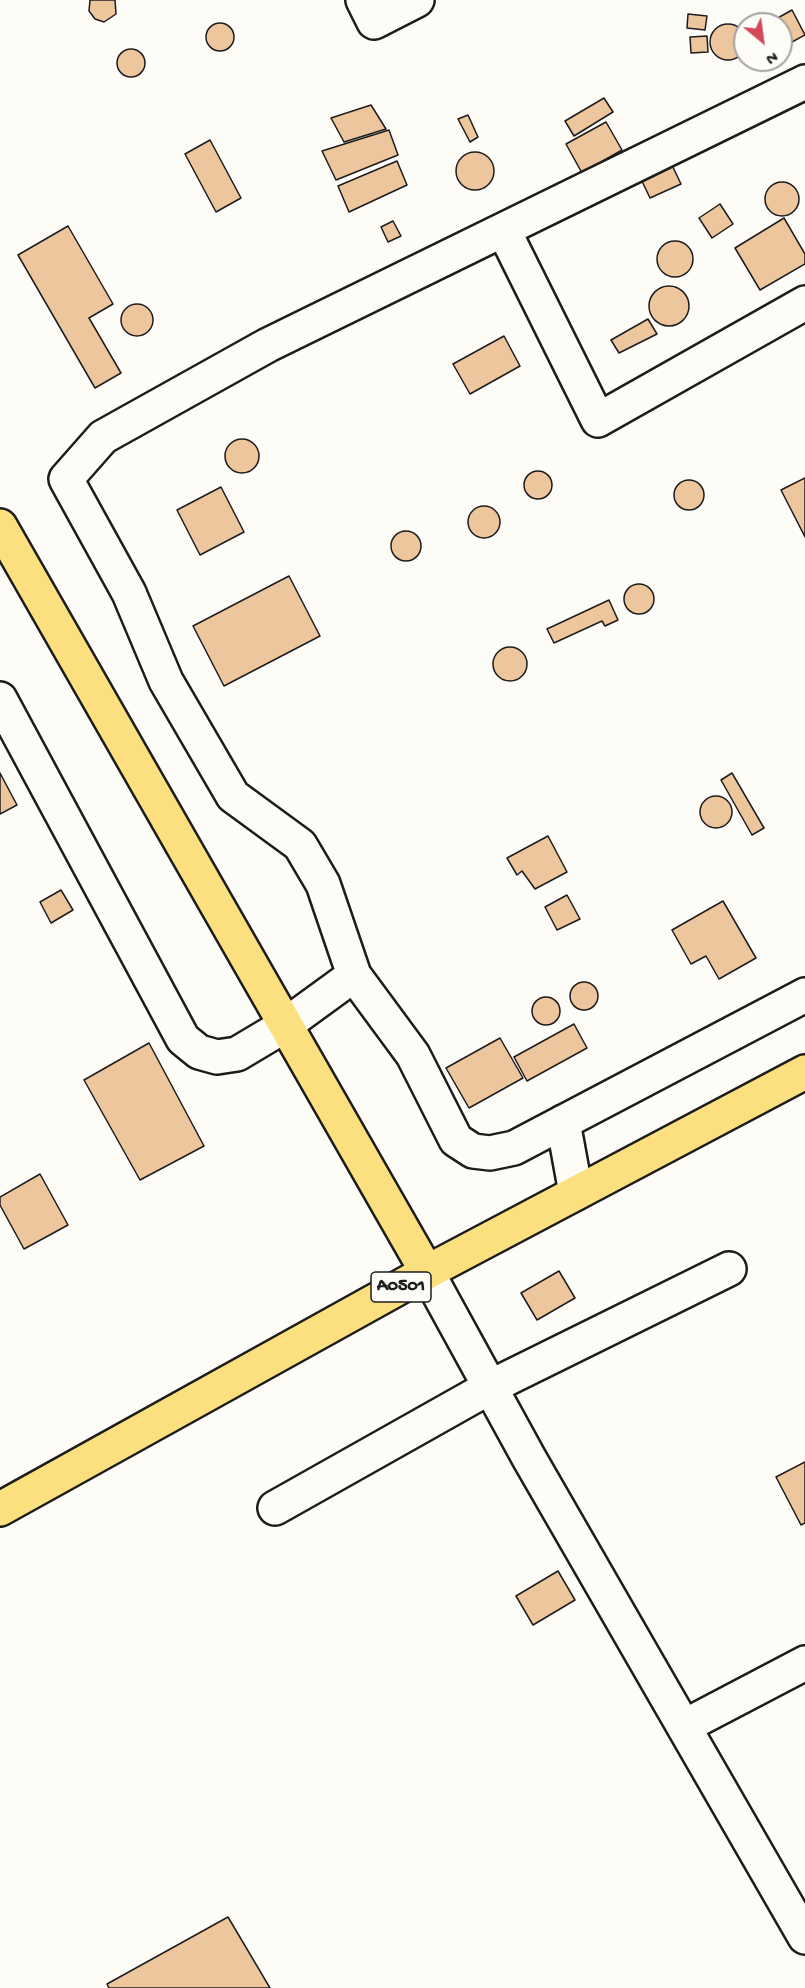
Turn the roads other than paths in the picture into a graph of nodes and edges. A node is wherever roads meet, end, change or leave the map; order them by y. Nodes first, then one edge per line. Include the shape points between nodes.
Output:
1 (363, 0) edge
2 (417, 0) edge
3 (805, 82) edge
4 (504, 231) junction
5 (805, 303) edge
6 (0, 526) edge
7 (3, 712) edge
8 (354, 975) junction
9 (805, 995) edge
10 (284, 1026) junction
11 (805, 1072) edge
12 (563, 1122) junction
13 (576, 1193) junction
14 (729, 1269) dead end
15 (427, 1272) junction
16 (490, 1387) junction
17 (275, 1508) dead end
18 (0, 1509) edge
19 (805, 1662) edge
20 (685, 1726) junction
21 (805, 1937) edge

1 - 2 street via 374,22
3 - 4 street
4 - 5 street via 597,420
4 - 8 street via 268,345 158,405 103,437 66,479 129,593 166,681 233,796 300,845 323,884
6 - 10 main road
7 - 10 street via 183,1039 199,1052 217,1057 237,1054
8 - 10 street
8 - 12 street via 414,1055 456,1140 473,1151 490,1153 514,1148
9 - 12 street
10 - 15 main road
11 - 13 main road, A0501
12 - 13 street
13 - 15 main road, A0501
14 - 16 street
15 - 16 street
15 - 18 main road, A0501
16 - 17 street
16 - 20 street
19 - 20 street
20 - 21 street

